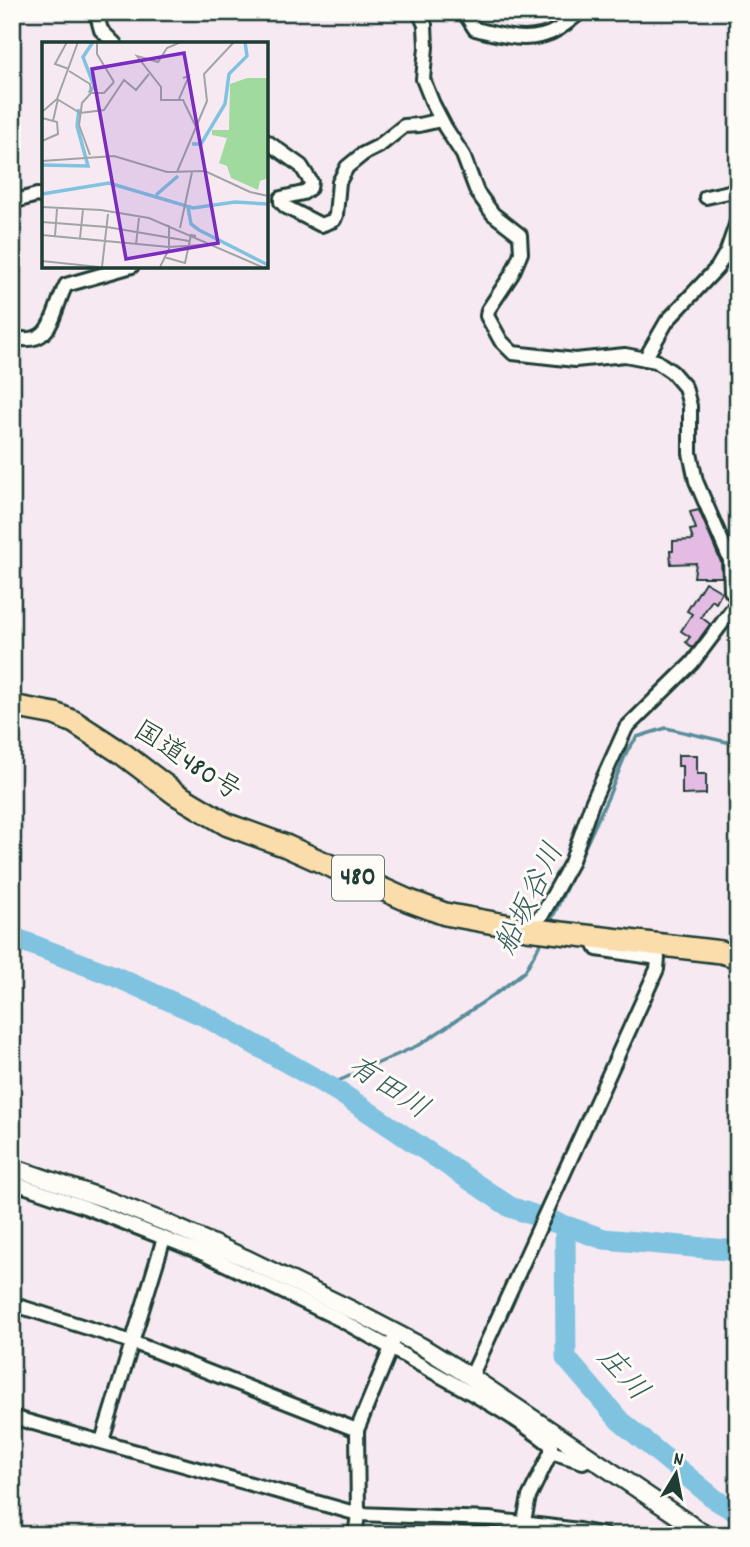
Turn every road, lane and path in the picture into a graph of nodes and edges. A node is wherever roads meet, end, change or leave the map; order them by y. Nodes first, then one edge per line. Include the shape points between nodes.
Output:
1 (96, 12) edge
2 (419, 12) edge
3 (464, 12) edge
4 (581, 12) edge
5 (113, 42) edge
6 (441, 120) junction
7 (268, 142) edge
8 (738, 190) edge
9 (42, 196) edge
10 (706, 197) dead end
11 (12, 202) edge
12 (738, 219) edge
13 (125, 268) edge
14 (12, 337) edge
15 (645, 359) junction
16 (738, 601) edge
17 (12, 706) edge
18 (527, 929) junction
19 (590, 936) junction
20 (738, 957) edge
21 (12, 1167) edge
22 (12, 1182) edge
23 (164, 1238) junction
24 (206, 1248) junction
25 (12, 1304) edge
26 (355, 1311) junction
27 (132, 1342) junction
28 (391, 1348) junction
29 (473, 1372) junction
30 (12, 1417) edge
31 (357, 1430) junction
32 (102, 1441) junction
33 (551, 1451) junction
34 (591, 1458) junction
35 (358, 1514) junction
36 (523, 1529) edge
37 (353, 1535) edge
38 (605, 1535) edge
39 (706, 1535) edge

1 - 5 street via 101,30
2 - 6 street via 425,25 423,79
3 - 4 street via 475,29 533,38 555,31
6 - 7 street via 404,126 347,167 339,182 334,220 321,225 281,202 303,193 311,182 301,166
6 - 15 street via 492,214 520,235 521,253 488,310 501,341 513,353 575,360 625,355
8 - 10 street
9 - 11 street
12 - 15 street via 717,268 667,321
13 - 14 street via 66,285 48,329 26,341
15 - 16 street via 672,372 685,387 696,481 730,560 731,591
16 - 18 street via 692,663 626,729 571,863 542,915
17 - 18 highway, 国道480号 / 480 via 74,722 228,825 445,914
18 - 19 highway, 国道480号 / 480
19 - 20 highway, 国道480号 / 480
19 - 29 street via 597,949 658,958 657,969
21 - 24 street via 108,1200
22 - 23 street
23 - 24 street
23 - 27 street
24 - 26 street
24 - 28 street
25 - 27 street
26 - 28 street via 356,1321 393,1344
26 - 29 street
27 - 31 street
27 - 32 street
28 - 31 street
28 - 33 street via 524,1425 551,1445
29 - 34 street
30 - 32 street
31 - 35 street
32 - 35 street
33 - 34 street via 583,1462
33 - 36 street via 529,1497
34 - 39 street
35 - 36 street via 489,1519
35 - 37 street
36 - 38 street

